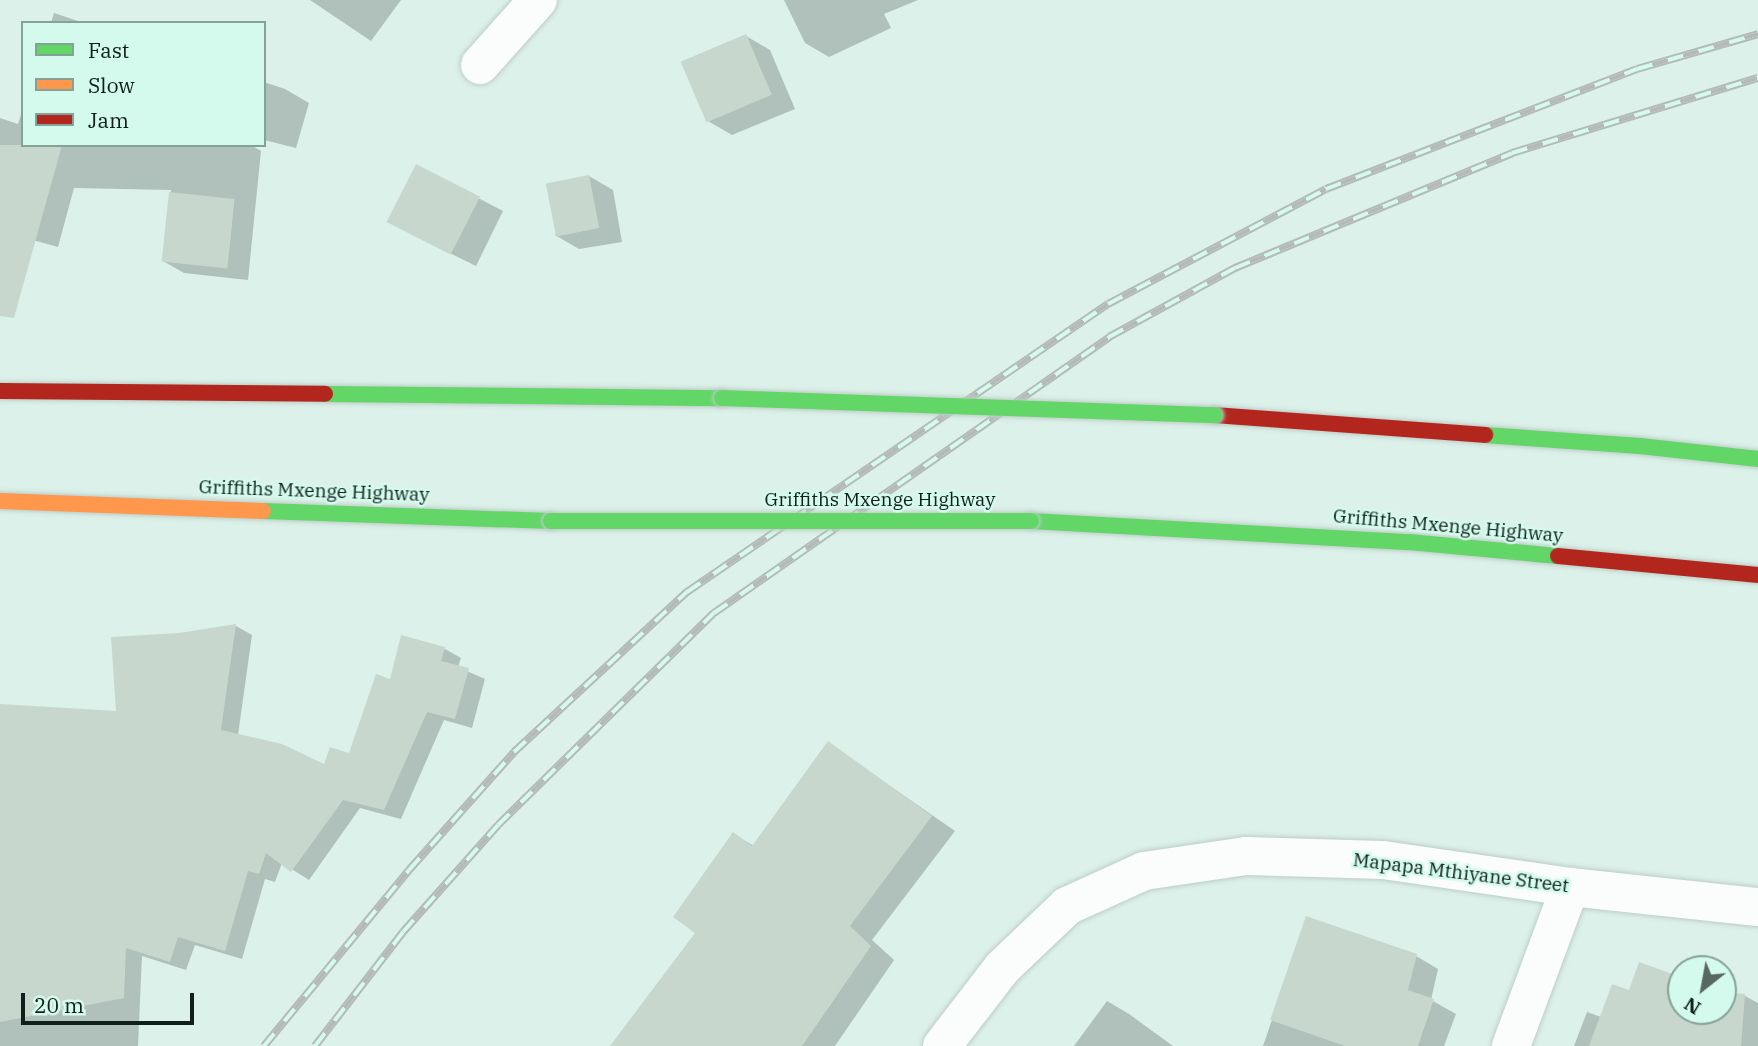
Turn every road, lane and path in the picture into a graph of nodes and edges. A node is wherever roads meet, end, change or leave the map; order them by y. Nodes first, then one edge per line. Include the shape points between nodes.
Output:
1 (538, 0) edge
2 (480, 65) dead end
3 (0, 373) edge
4 (0, 391) edge
5 (28, 392) junction
6 (1758, 459) edge
7 (0, 500) edge
8 (1758, 575) edge
9 (1570, 887) junction
10 (1758, 907) edge
11 (942, 1046) edge
12 (1511, 1046) edge

1 - 2 street
3 - 5 street
4 - 5 street
5 - 6 street, bridge via 722,398 1215,415
7 - 8 street, Griffiths Mxenge Highway, bridge via 551,522 1031,521 1409,542
9 - 10 street, Mapapa Mthiyane Street
9 - 11 street, Mapapa Mthiyane Street via 1383,859 1246,856 1144,871 1067,906 1002,968
9 - 12 street

